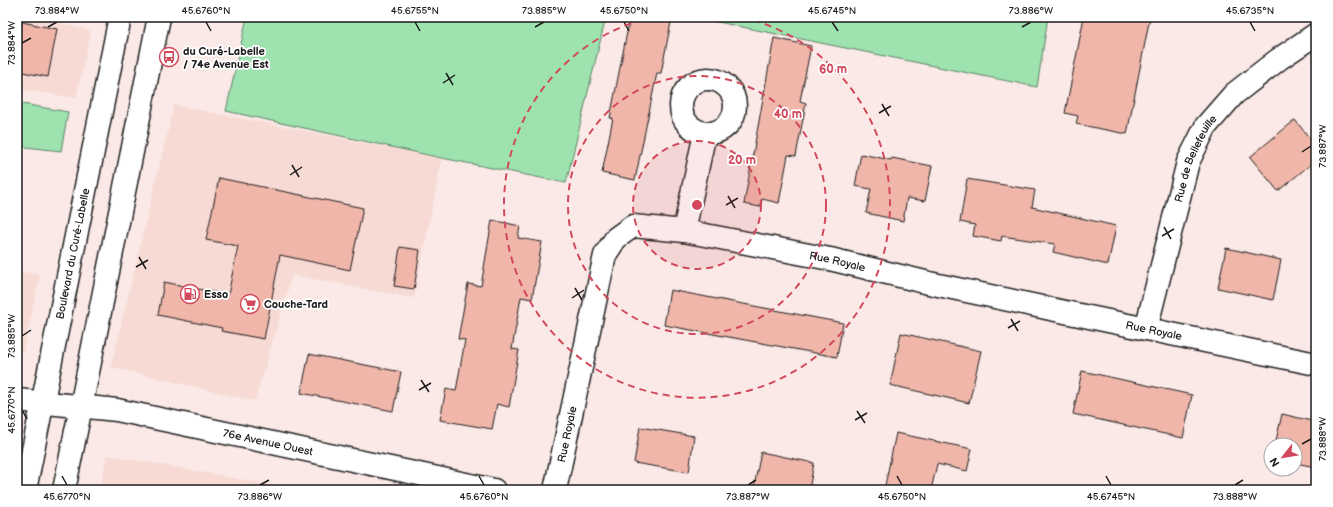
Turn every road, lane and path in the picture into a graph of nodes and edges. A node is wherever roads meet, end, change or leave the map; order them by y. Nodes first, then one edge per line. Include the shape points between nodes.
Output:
1 (120, 17) edge
2 (159, 17) edge
3 (1316, 34) edge
4 (705, 133) dead end
5 (684, 231) junction
6 (1146, 329) junction
7 (1316, 364) edge
8 (17, 400) edge
9 (42, 403) junction
10 (81, 407) junction
11 (25, 490) edge
12 (64, 490) edge
13 (494, 490) edge
14 (555, 490) edge

1 - 9 street, Boulevard du Curé-Labelle
2 - 10 street
3 - 6 street, Rue de Bellefeuille via 1234,94 1206,126 1188,162
4 - 5 street
5 - 6 street, Rue Royale via 830,259 929,283
5 - 14 street, Rue Royale via 633,226 616,238 605,255
6 - 7 street, Rue Royale
8 - 9 street, 76e Avenue Ouest
9 - 10 street, 76e Avenue Ouest
9 - 11 street, Boulevard du Curé-Labelle
10 - 12 street
10 - 13 street, 76e Avenue Ouest via 117,410

